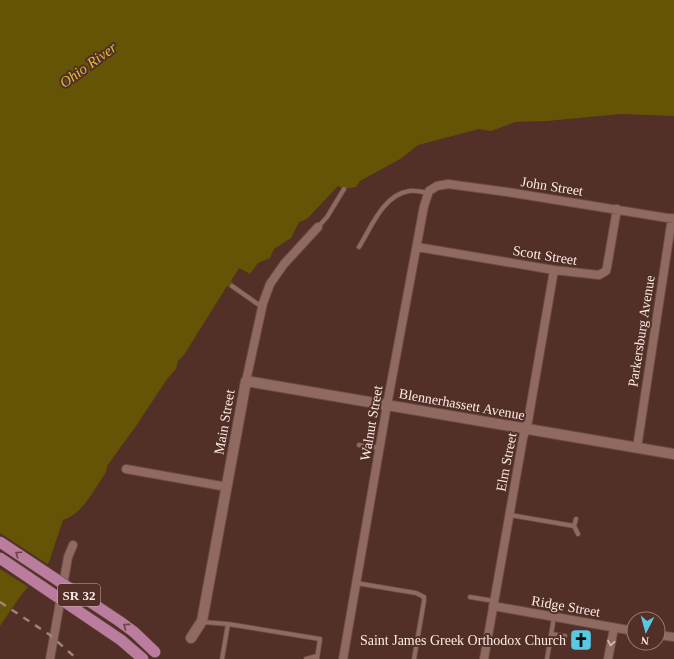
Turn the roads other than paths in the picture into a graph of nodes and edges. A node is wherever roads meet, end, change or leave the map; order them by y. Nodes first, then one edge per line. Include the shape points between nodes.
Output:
1 (344, 189) dead end
2 (428, 193) junction
3 (617, 209) junction
4 (673, 218) edge
5 (318, 227) joint
6 (359, 247) dead end
7 (417, 247) junction
8 (554, 270) junction
9 (232, 286) dead end
10 (262, 307) junction
11 (246, 381) junction
12 (387, 405) junction
13 (526, 428) junction
14 (359, 445) dead end
15 (380, 448) junction
16 (637, 448) junction
17 (674, 454) edge
18 (126, 469) dead end
19 (227, 487) junction
20 (509, 515) junction
21 (576, 519) dead end
22 (574, 526) junction
23 (578, 534) dead end
24 (0, 542) edge
25 (74, 545) dead end
26 (0, 558) edge
27 (356, 583) junction
28 (470, 597) dead end
29 (494, 604) junction
30 (554, 617) junction
31 (202, 622) junction
32 (228, 624) junction
33 (614, 628) junction
34 (626, 630) edge
35 (551, 634) junction
36 (565, 636) dead end
37 (191, 638) dead end
38 (155, 652) dead end
39 (317, 657) edge
40 (50, 659) edge
41 (143, 659) edge
42 (222, 659) edge
43 (306, 659) edge
44 (343, 659) edge
45 (414, 659) edge
46 (484, 659) edge
47 (547, 659) edge
48 (608, 659) edge

1 - 5 lane
2 - 3 street, John Street via 432,188 448,184
2 - 6 lane via 410,190 393,197 380,212
2 - 7 street, Walnut Street
3 - 4 street, John Street
3 - 8 street, Scott Street via 606,271 596,276
4 - 16 street, Parkersburg Avenue
5 - 10 street, Main Street via 276,274
7 - 8 street, Scott Street
7 - 12 street, Walnut Street
8 - 13 street, Elm Street
9 - 10 lane
10 - 11 street, Main Street
11 - 12 street, Blennerhassett Avenue
11 - 19 street, Main Street
12 - 13 street, Blennerhassett Avenue
12 - 15 street, Walnut Street
13 - 16 street, Blennerhassett Avenue
13 - 20 street, Elm Street
14 - 15 lane
15 - 27 street, Walnut Street
16 - 17 street, Blennerhassett Avenue
18 - 19 street
19 - 31 street, Main Street
20 - 22 lane
20 - 29 street, Elm Street
21 - 22 lane
22 - 23 lane
38 -> 24 main road, SR 32, bridge via 119,621
25 - 40 street via 68,557
26 - 41 main road, SR 32, bridge via 122,640
27 - 44 street, Walnut Street
27 - 45 lane via 416,593 424,597
28 - 29 lane
29 - 30 street, Ridge Street
29 - 46 street, Elm Street
30 - 33 street, Ridge Street
30 - 35 lane
31 - 32 lane
31 - 37 street, Main Street
32 - 39 lane via 320,639
32 - 42 lane
33 - 34 street, Ridge Street
33 -> 48 street
35 - 36 lane
35 - 47 lane
39 - 43 lane

